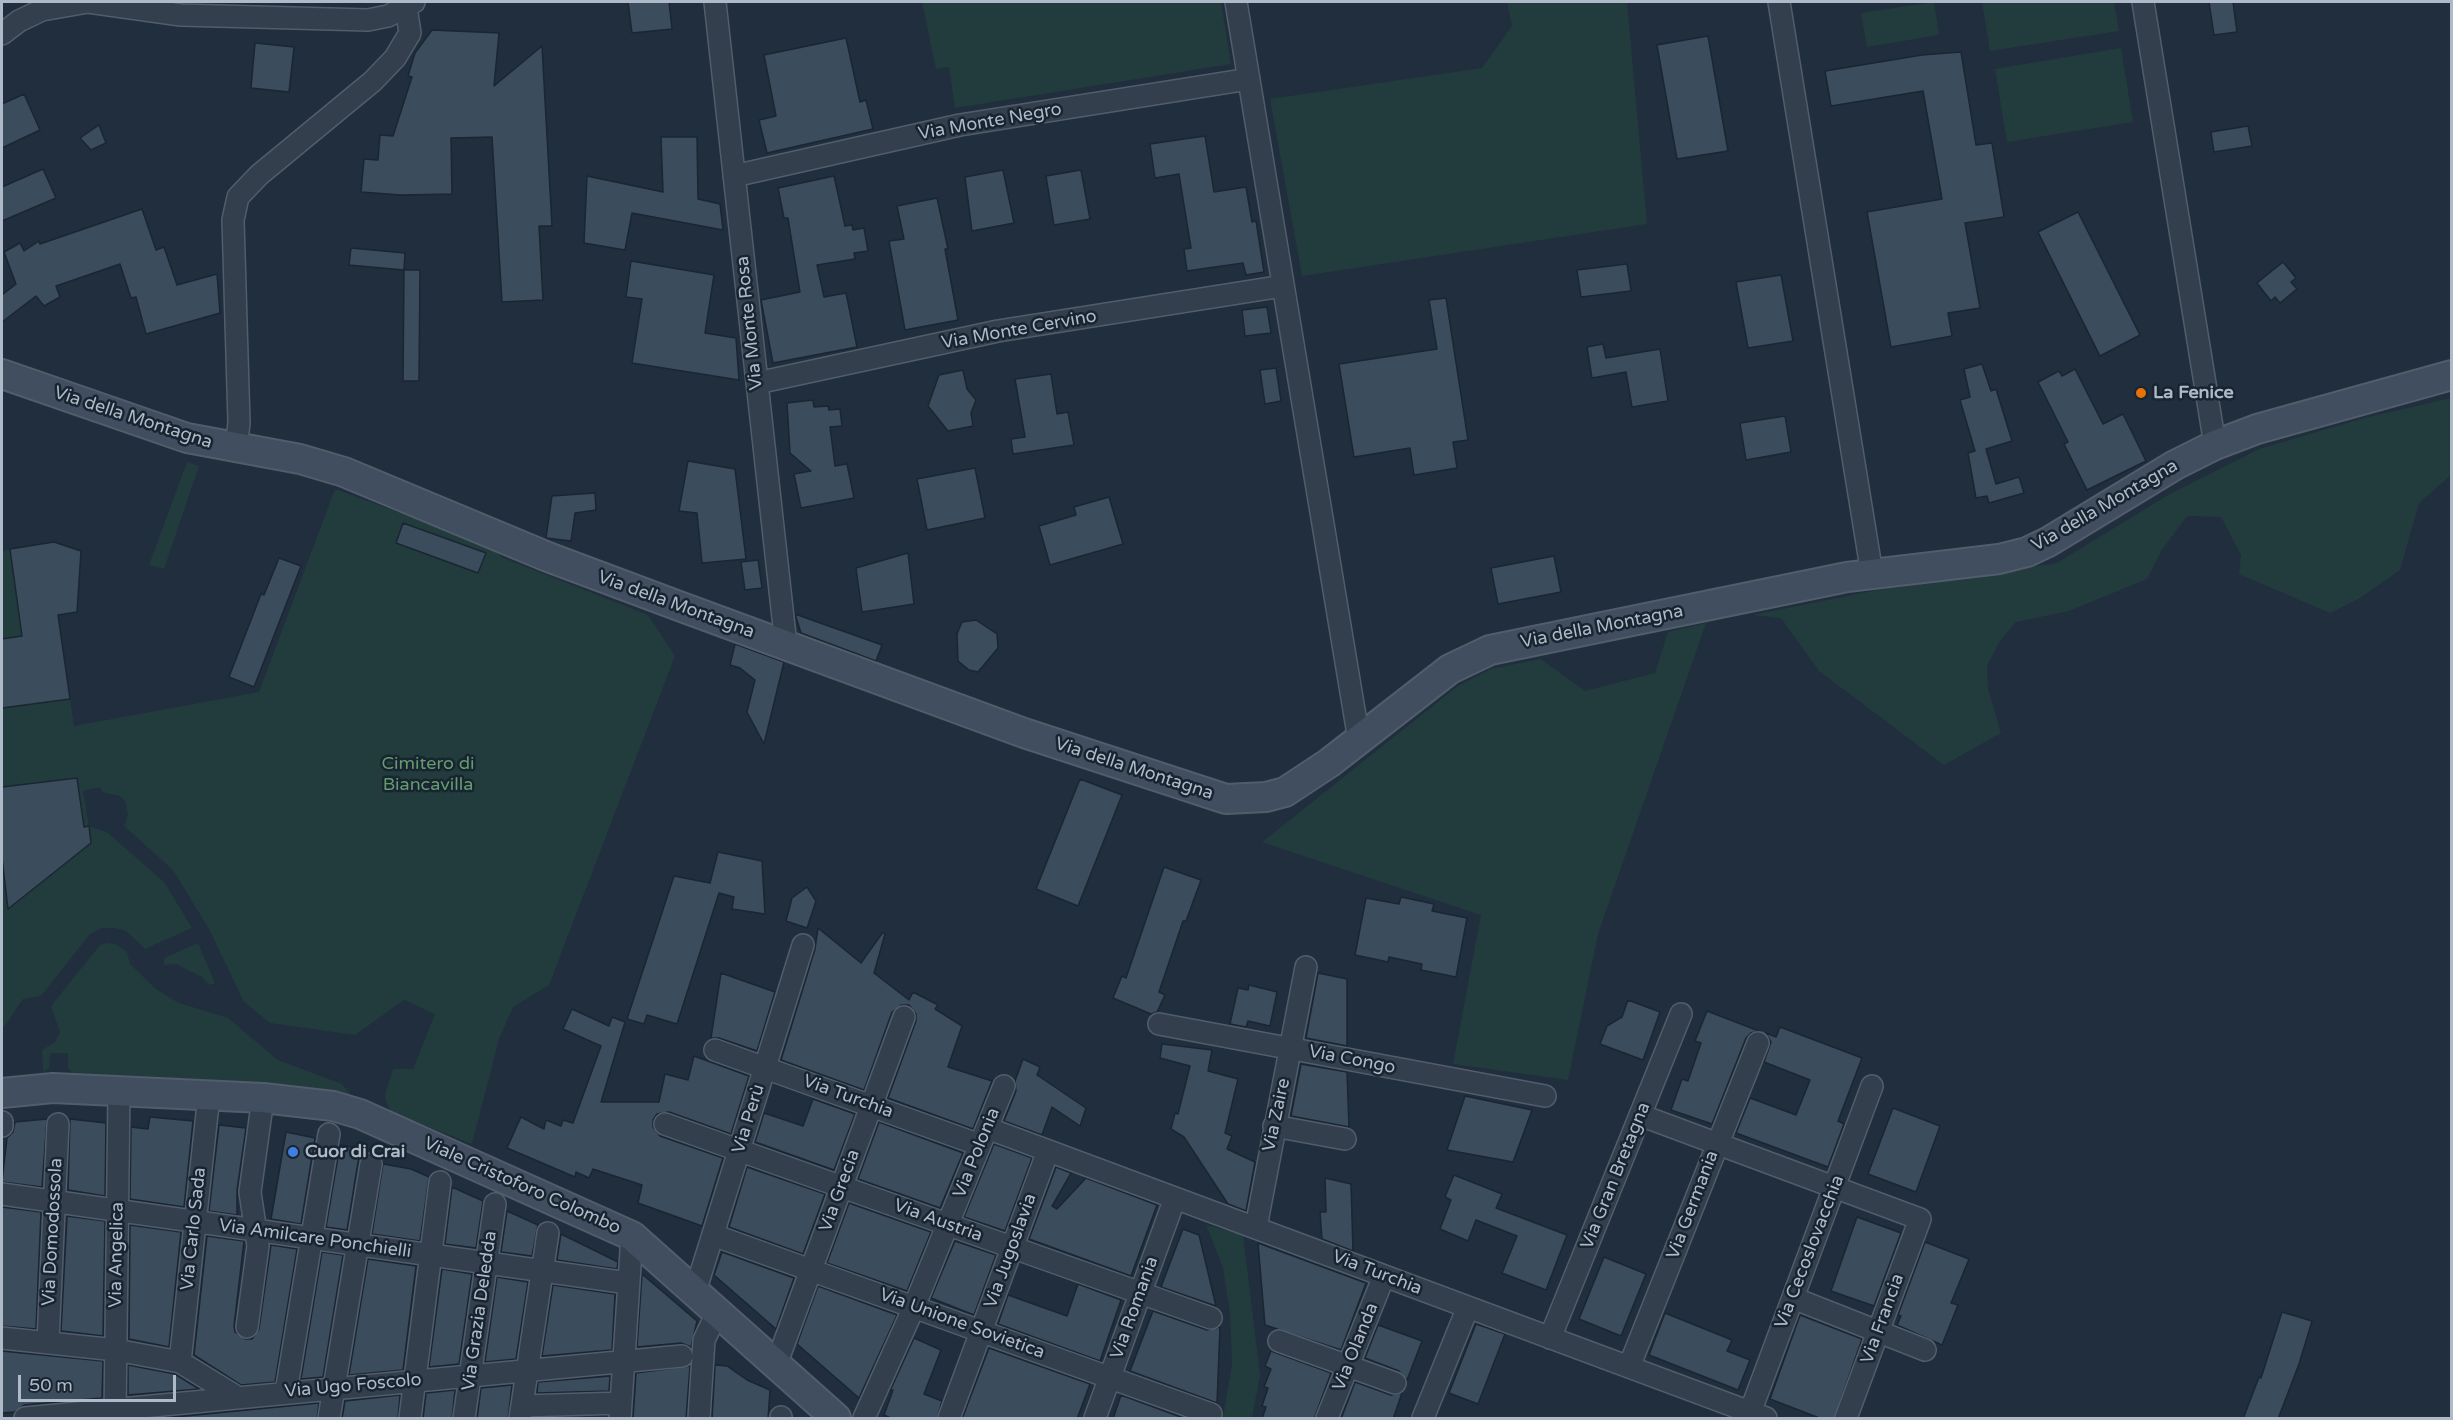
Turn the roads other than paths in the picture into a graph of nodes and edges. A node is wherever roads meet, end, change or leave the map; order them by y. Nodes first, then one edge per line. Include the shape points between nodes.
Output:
1 (715, 2) edge
2 (1236, 2) edge
3 (1779, 2) edge
4 (2144, 2) edge
5 (410, 4) edge
6 (2, 34) edge
7 (1249, 79) junction
8 (734, 176) junction
9 (1283, 286) junction
10 (2, 374) edge
11 (2451, 375) edge
12 (757, 382) junction
13 (2215, 445) junction
14 (236, 449) junction
15 (1872, 574) junction
16 (786, 645) junction
17 (1359, 740) junction
18 (803, 945) dead end
19 (1306, 967) dead end
20 (1681, 1014) dead end
21 (904, 1017) dead end
22 (1159, 1024) dead end
23 (1758, 1043) dead end
24 (1291, 1048) junction
25 (715, 1050) dead end
26 (765, 1068) junction
27 (1004, 1086) dead end
28 (1872, 1086) dead end
29 (119, 1091) junction
30 (2, 1093) edge
31 (209, 1095) junction
32 (1545, 1096) dead end
33 (263, 1098) junction
34 (871, 1106) junction
35 (1640, 1114) junction
36 (2, 1122) edge
37 (58, 1124) dead end
38 (665, 1124) dead end
39 (2, 1126) edge
40 (1274, 1126) junction
41 (328, 1134) dead end
42 (984, 1136) junction
43 (1345, 1139) dead end
44 (1717, 1143) junction
45 (739, 1150) junction
46 (1048, 1151) junction
47 (371, 1164) dead end
48 (440, 1182) dead end
49 (841, 1186) junction
50 (1834, 1187) junction
51 (2, 1194) edge
52 (1176, 1198) junction
53 (54, 1202) junction
54 (495, 1204) dead end
55 (118, 1211) junction
56 (195, 1222) junction
57 (948, 1224) junction
58 (1256, 1227) junction
59 (255, 1230) junction
60 (548, 1233) dead end
61 (713, 1235) junction
62 (632, 1236) junction
63 (311, 1238) junction
64 (357, 1245) junction
65 (1012, 1247) junction
66 (431, 1255) junction
67 (487, 1263) junction
68 (811, 1270) junction
69 (543, 1271) junction
70 (1384, 1276) junction
71 (628, 1283) junction
72 (695, 1292) junction
73 (1141, 1293) junction
74 (1793, 1298) junction
75 (914, 1307) junction
76 (1468, 1307) junction
77 (717, 1313) junction
78 (1211, 1318) dead end
79 (247, 1327) dead end
80 (981, 1331) junction
81 (1879, 1331) junction
82 (2, 1338) edge
83 (1550, 1338) junction
84 (48, 1341) junction
85 (1280, 1341) dead end
86 (116, 1350) junction
87 (1925, 1350) dead end
88 (682, 1356) dead end
89 (623, 1361) junction
90 (180, 1362) junction
91 (776, 1365) junction
92 (1348, 1366) junction
93 (1629, 1367) junction
94 (528, 1370) junction
95 (471, 1376) junction
96 (1110, 1378) junction
97 (415, 1380) junction
98 (1395, 1383) dead end
99 (334, 1388) junction
100 (286, 1392) junction
101 (237, 1397) junction
102 (620, 1411) edge
103 (521, 1413) edge
104 (115, 1414) edge
105 (1211, 1414) dead end
106 (1754, 1416) edge
107 (25, 1419) edge
108 (329, 1419) edge
109 (410, 1419) edge
110 (464, 1419) edge
111 (699, 1419) edge
112 (836, 1419) edge
113 (864, 1419) edge
114 (949, 1419) edge
115 (1095, 1419) edge
116 (1328, 1419) edge
117 (1423, 1419) edge
118 (1846, 1419) edge

1 - 8 street, Via Monte Rosa
2 - 7 street
3 - 15 street
4 - 13 street
5 - 6 street via 368,20 182,15 88,2 42,10
5 - 14 street via 410,33 395,58 238,197 233,220 239,423
7 - 8 street, Via Monte Negro via 960,124
7 - 9 street
8 - 12 street, Via Monte Rosa
9 - 12 street, Via Monte Cervino via 998,331
9 - 17 street
10 - 14 street, Via della Montagna via 187,438
11 - 13 street, Via della Montagna via 2257,429
12 - 16 street, Via Monte Rosa
13 - 15 street, Via della Montagna via 2027,552
14 - 16 street, Via della Montagna via 300,459 344,472 548,557
15 - 17 street, Via della Montagna via 1490,650 1450,669
16 - 17 street, Via della Montagna via 1024,733 1226,799 1285,792
18 - 26 street, Via Perù
19 - 24 street, Via Zaire
20 - 35 street, Via Gran Bretagna
21 - 34 street, Via Grecia
22 - 24 street, Via Congo
23 - 44 street, Via Germania
24 - 32 street, Via Congo
24 - 40 street, Via Zaire
25 - 26 street, Via Turchia
26 - 34 street, Via Turchia
26 - 45 street, Via Perù
27 - 42 street, Via Polonia
28 - 50 street, Via Cecoslovacchia
29 - 30 street, Viale Cristoforo Colombo via 35,1088
29 - 31 street, Viale Cristoforo Colombo
29 - 55 street, Via Angelica
31 - 33 street, Viale Cristoforo Colombo
31 - 56 street, Via Carlo Sada
33 - 59 street via 250,1192
33 - 62 street, Viale Cristoforo Colombo via 333,1106 360,1114
34 - 42 street, Via Turchia
34 - 49 street, Via Grecia
35 - 44 street
35 - 83 street, Via Gran Bretagna
36 - 39 street
37 - 53 street, Via Domodossola
38 - 45 street, Via Austria
40 - 43 street
40 - 58 street, Via Zaire
41 - 63 street
42 - 46 street, Via Turchia
42 - 57 street, Via Polonia
44 - 50 street
44 - 93 street, Via Germania
45 - 49 street, Via Austria
45 - 61 street, Via Perù
46 - 52 street, Via Turchia
46 - 65 street, Via Jugoslavia
47 - 64 street
48 - 66 street
49 - 57 street, Via Austria
49 - 68 street, Via Grecia
50 - 74 street, Via Cecoslovacchia
50 - 81 street, Via Francia via 1920,1220
51 - 53 street, Via Amilcare Ponchielli
52 - 58 street, Via Turchia
52 - 73 street, Via Romania
53 - 55 street, Via Amilcare Ponchielli
53 - 84 street, Via Domodossola
54 - 67 street, Via Grazia Deledda
55 - 56 street, Via Amilcare Ponchielli
55 - 86 street, Via Angelica
56 - 59 street, Via Amilcare Ponchielli
56 - 90 street, Via Carlo Sada
57 - 65 street, Via Austria
57 - 75 street, Via Polonia
58 - 70 street, Via Turchia
59 - 63 street, Via Amilcare Ponchielli
59 - 79 street via 258,1246
60 - 69 street
61 - 68 street, Via Unione Sovietica
61 - 72 street, Via Perù
62 - 71 street
62 - 72 street, Viale Cristoforo Colombo
63 - 64 street, Via Amilcare Ponchielli
63 - 100 street
64 - 66 street, Via Amilcare Ponchielli
64 - 99 street
65 - 73 street, Via Austria
65 - 80 street, Via Jugoslavia
66 - 67 street, Via Amilcare Ponchielli
66 - 97 street
67 - 69 street, Via Amilcare Ponchielli
67 - 95 street, Via Grazia Deledda
68 - 75 street, Via Unione Sovietica
68 - 91 street, Via Grecia
69 - 71 street, Via Amilcare Ponchielli
69 - 94 street
70 - 76 street, Via Turchia
70 - 92 street, Via Olanda
71 - 89 street
72 - 77 street, Viale Cristoforo Colombo
73 - 78 street, Via Austria
73 - 96 street, Via Romania
74 - 81 street
74 - 106 street, Via Cecoslovacchia
75 - 80 street, Via Unione Sovietica
75 - 113 street, Via Polonia
76 - 83 street, Via Turchia
76 - 117 street
77 - 91 street, Viale Cristoforo Colombo
77 - 111 street via 704,1340
80 - 96 street, Via Unione Sovietica
80 - 114 street, Via Jugoslavia
81 - 87 street
81 - 118 street, Via Francia
82 - 84 street
83 - 93 street, Via Turchia
84 - 86 street
85 - 92 street
86 - 90 street
86 - 104 street, Via Angelica
88 - 89 street, Via Ugo Foscolo
89 - 94 street, Via Ugo Foscolo
89 - 102 street
90 - 101 street
91 - 112 street, Viale Cristoforo Colombo
92 - 98 street
92 - 116 street, Via Olanda
93 - 106 street, Via Turchia
94 - 95 street, Via Ugo Foscolo
94 - 103 street
95 - 97 street, Via Ugo Foscolo
95 - 110 street, Via Grazia Deledda
96 - 105 street, Via Unione Sovietica
96 - 115 street, Via Romania
97 - 99 street, Via Ugo Foscolo
97 - 109 street
99 - 100 street, Via Ugo Foscolo
99 - 108 street
100 - 101 street, Via Ugo Foscolo
101 - 104 street, Via Ugo Foscolo
102 - 103 street
104 - 107 street, Via Ugo Foscolo

